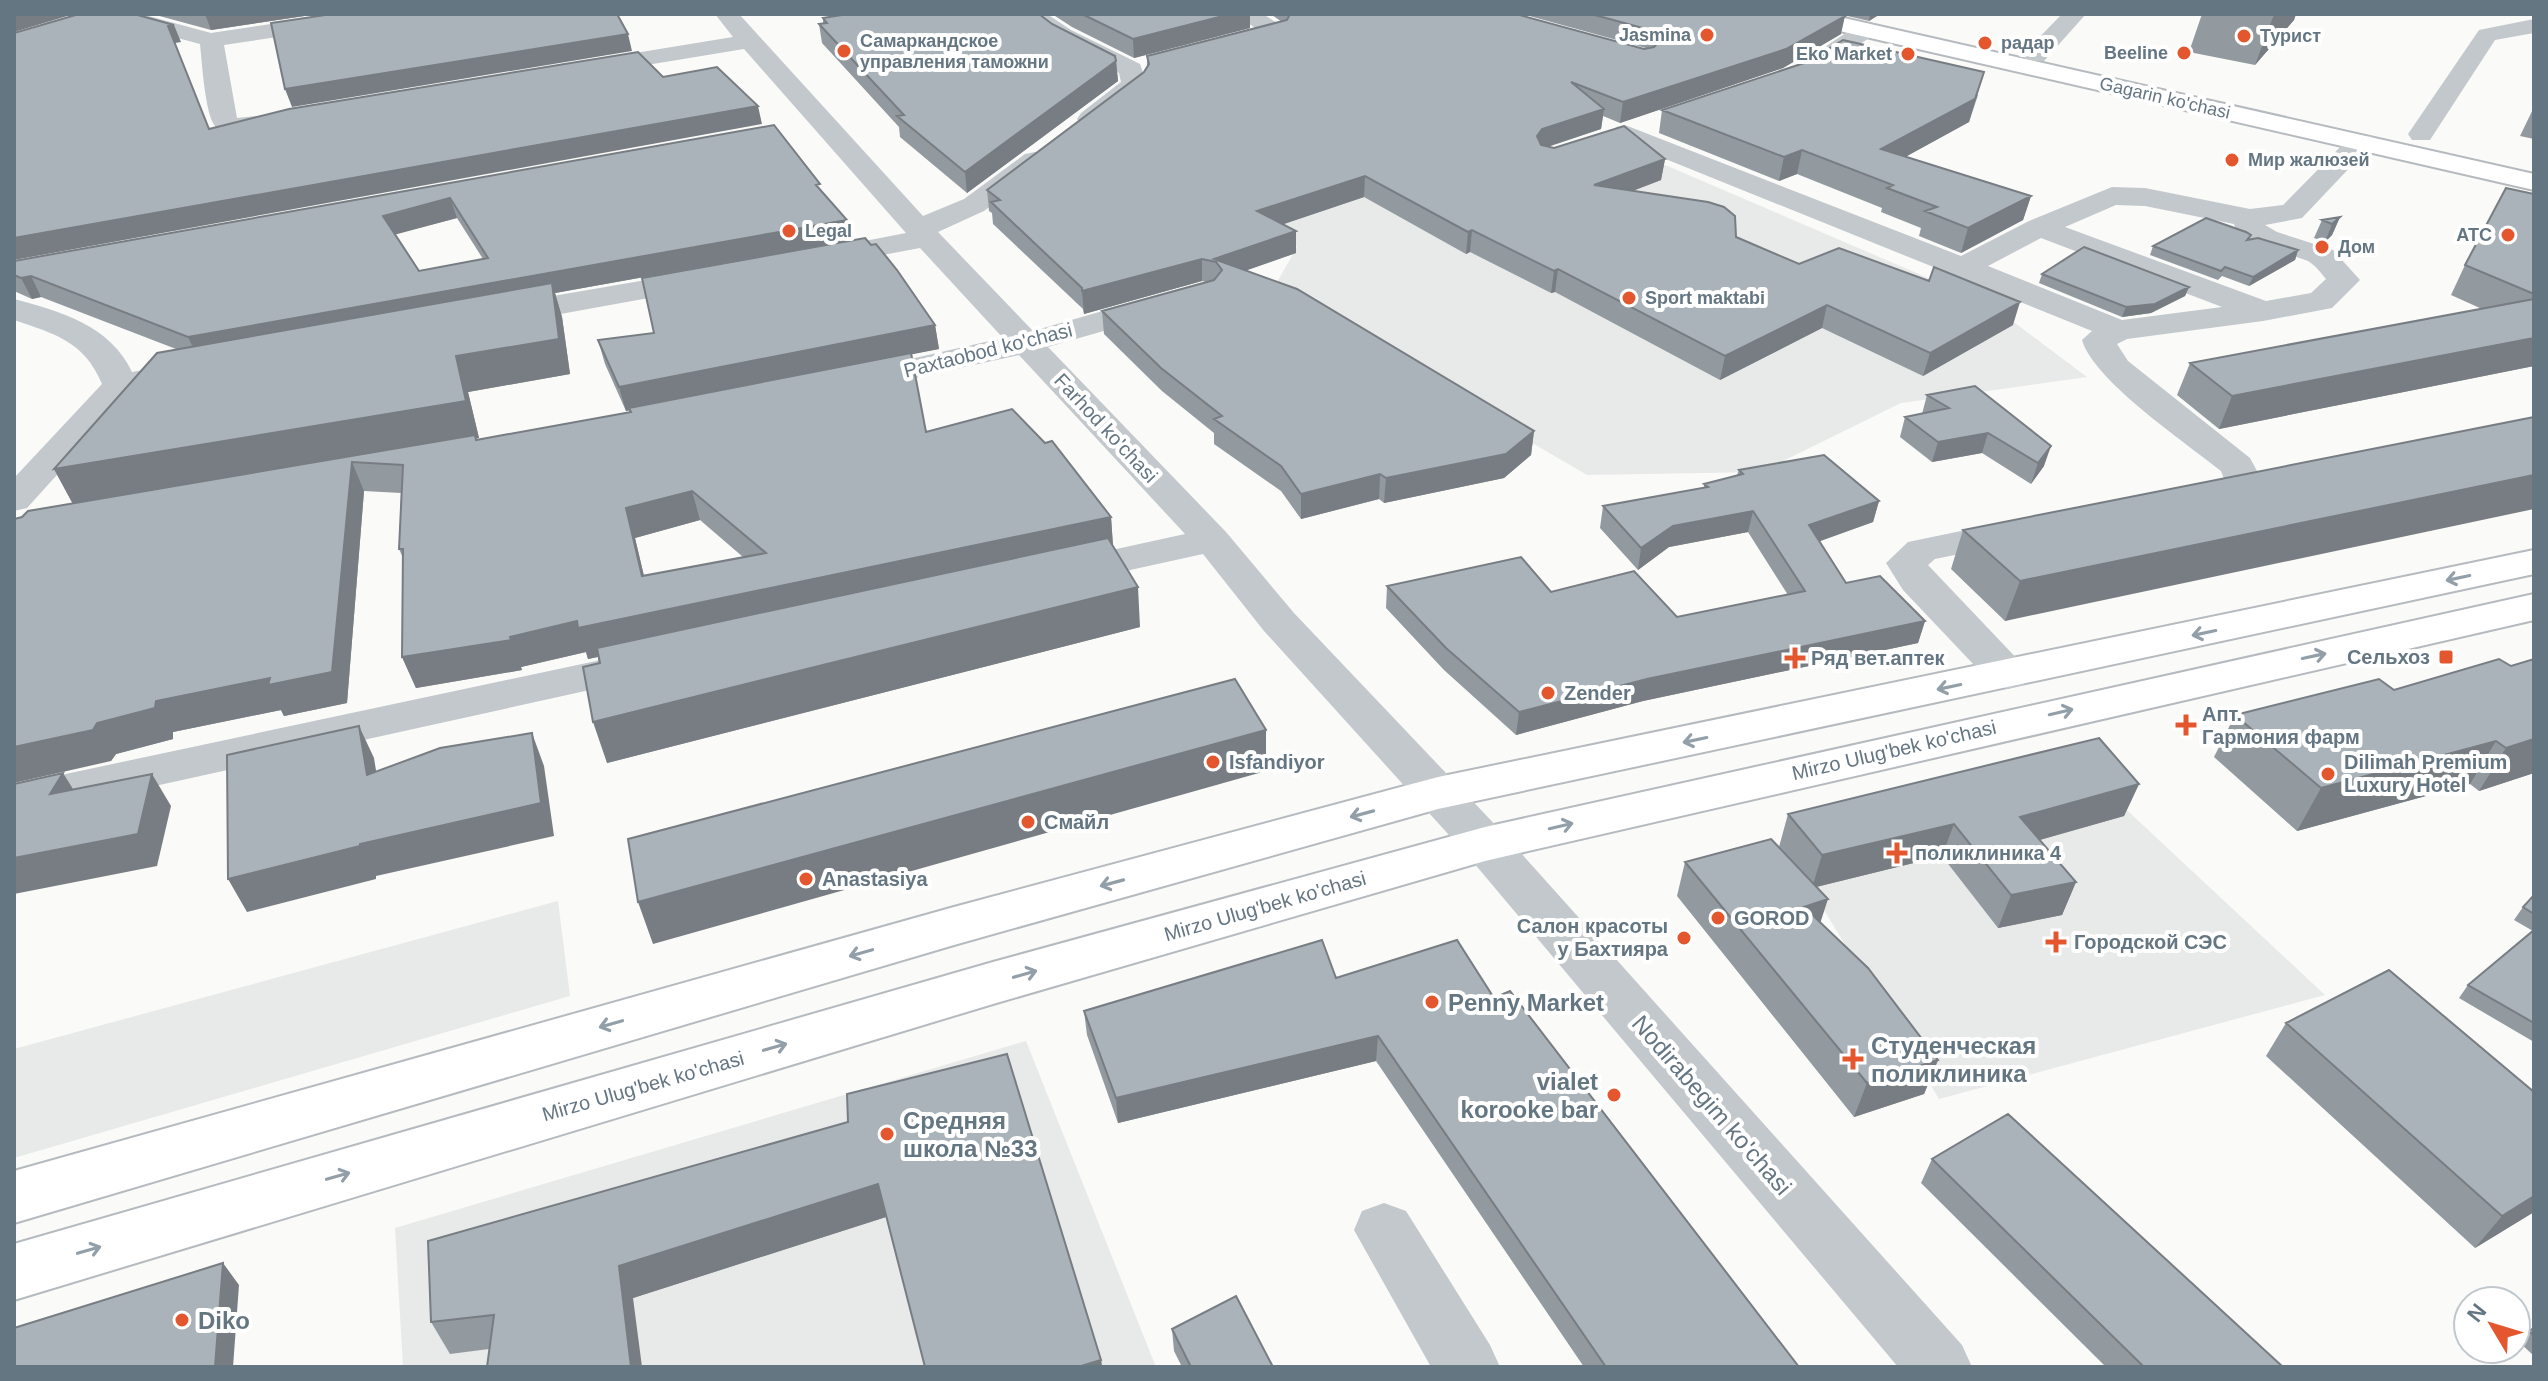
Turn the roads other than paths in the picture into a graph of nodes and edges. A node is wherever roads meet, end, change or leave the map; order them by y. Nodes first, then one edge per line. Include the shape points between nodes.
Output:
1 (384, 14) edge
2 (726, 14) edge
3 (1032, 14) edge
4 (1245, 14) edge
5 (1796, 14) edge
6 (2075, 14) edge
7 (106, 15) edge
8 (1856, 22) edge
9 (2534, 26) edge
10 (211, 40) junction
11 (750, 41) junction
12 (1204, 50) edge
13 (2035, 56) junction
14 (1160, 61) edge
15 (567, 72) edge
16 (1133, 76) junction
17 (1778, 81) edge
18 (315, 116) edge
19 (1665, 119) edge
20 (2298, 122) junction
21 (1625, 133) junction
22 (2421, 134) junction
23 (1595, 143) edge
24 (2357, 146) junction
25 (2534, 160) edge
26 (2534, 170) edge
27 (2534, 182) edge
28 (2534, 192) edge
29 (2250, 218) junction
30 (2039, 227) junction
31 (924, 233) junction
32 (784, 264) edge
33 (1963, 267) junction
34 (737, 273) edge
35 (1188, 297) edge
36 (14, 309) edge
37 (2263, 311) junction
38 (475, 320) edge
39 (52, 323) junction
40 (14, 329) edge
41 (2119, 330) junction
42 (1026, 343) junction
43 (213, 367) edge
44 (120, 385) junction
45 (822, 387) edge
46 (2166, 502) edge
47 (18, 520) edge
48 (2060, 523) edge
49 (1212, 540) junction
50 (2534, 562) edge
51 (1026, 581) edge
52 (2534, 607) edge
53 (685, 656) edge
54 (2008, 675) junction
55 (1438, 793) junction
56 (14, 801) edge
57 (1485, 844) junction
58 (14, 1197) edge
59 (1384, 1230) dead end
60 (14, 1272) edge
61 (1467, 1367) edge
62 (1939, 1367) edge

1 - 10 street
2 - 11 street, Farhod ko'chasi
3 - 16 street
4 - 12 street via 1278,31
5 - 8 main road, Gagarin ko'chasi
6 - 13 street
7 - 10 street
8 - 13 main road, Gagarin ko'chasi
8 - 17 street via 1793,76
8 - 20 main road, Gagarin ko'chasi
9 - 22 street via 2487,35
10 - 18 street via 225,122 232,127
11 - 15 street
11 - 31 street, Farhod ko'chasi via 810,126
13 - 20 main road, Gagarin ko'chasi
14 - 16 street
16 - 31 street via 1068,136 974,205
19 - 21 street
20 - 22 main road
20 - 24 main road
20 - 26 main road, Gagarin ko'chasi
21 - 23 street
21 - 33 street
22 - 25 main road
24 - 27 main road
24 - 28 main road
24 - 29 street via 2292,212
29 - 30 street via 2128,194
29 - 37 street via 2248,227 2322,256 2344,280 2321,301
30 - 33 street
30 - 37 street
31 - 32 street
31 - 42 street, Farhod ko'chasi
33 - 41 street
34 - 38 street
35 - 42 street, Paxtaobod ko'chasi
36 - 39 street
37 - 41 street
39 - 40 street
39 - 44 street via 95,341 113,364
41 - 46 street via 2099,340 2116,368 2260,483
42 - 45 street, Paxtaobod ko'chasi
42 - 49 street, Farhod ko'chasi
43 - 44 street
44 - 47 street
48 - 54 street via 1922,550 1906,563
49 - 51 street
49 - 55 street, Farhod ko'chasi via 1279,622
50 -> 54 main road
57 -> 52 main road, Mirzo Ulug'bek ko'chasi
53 - 56 street
54 -> 55 main road
55 - 57 street, Farhod ko'chasi
55 -> 58 main road via 954,926
60 -> 57 main road, Mirzo Ulug'bek ko'chasi via 978,987
57 - 62 street, Nodirabegim ko'chasi
59 - 61 street

